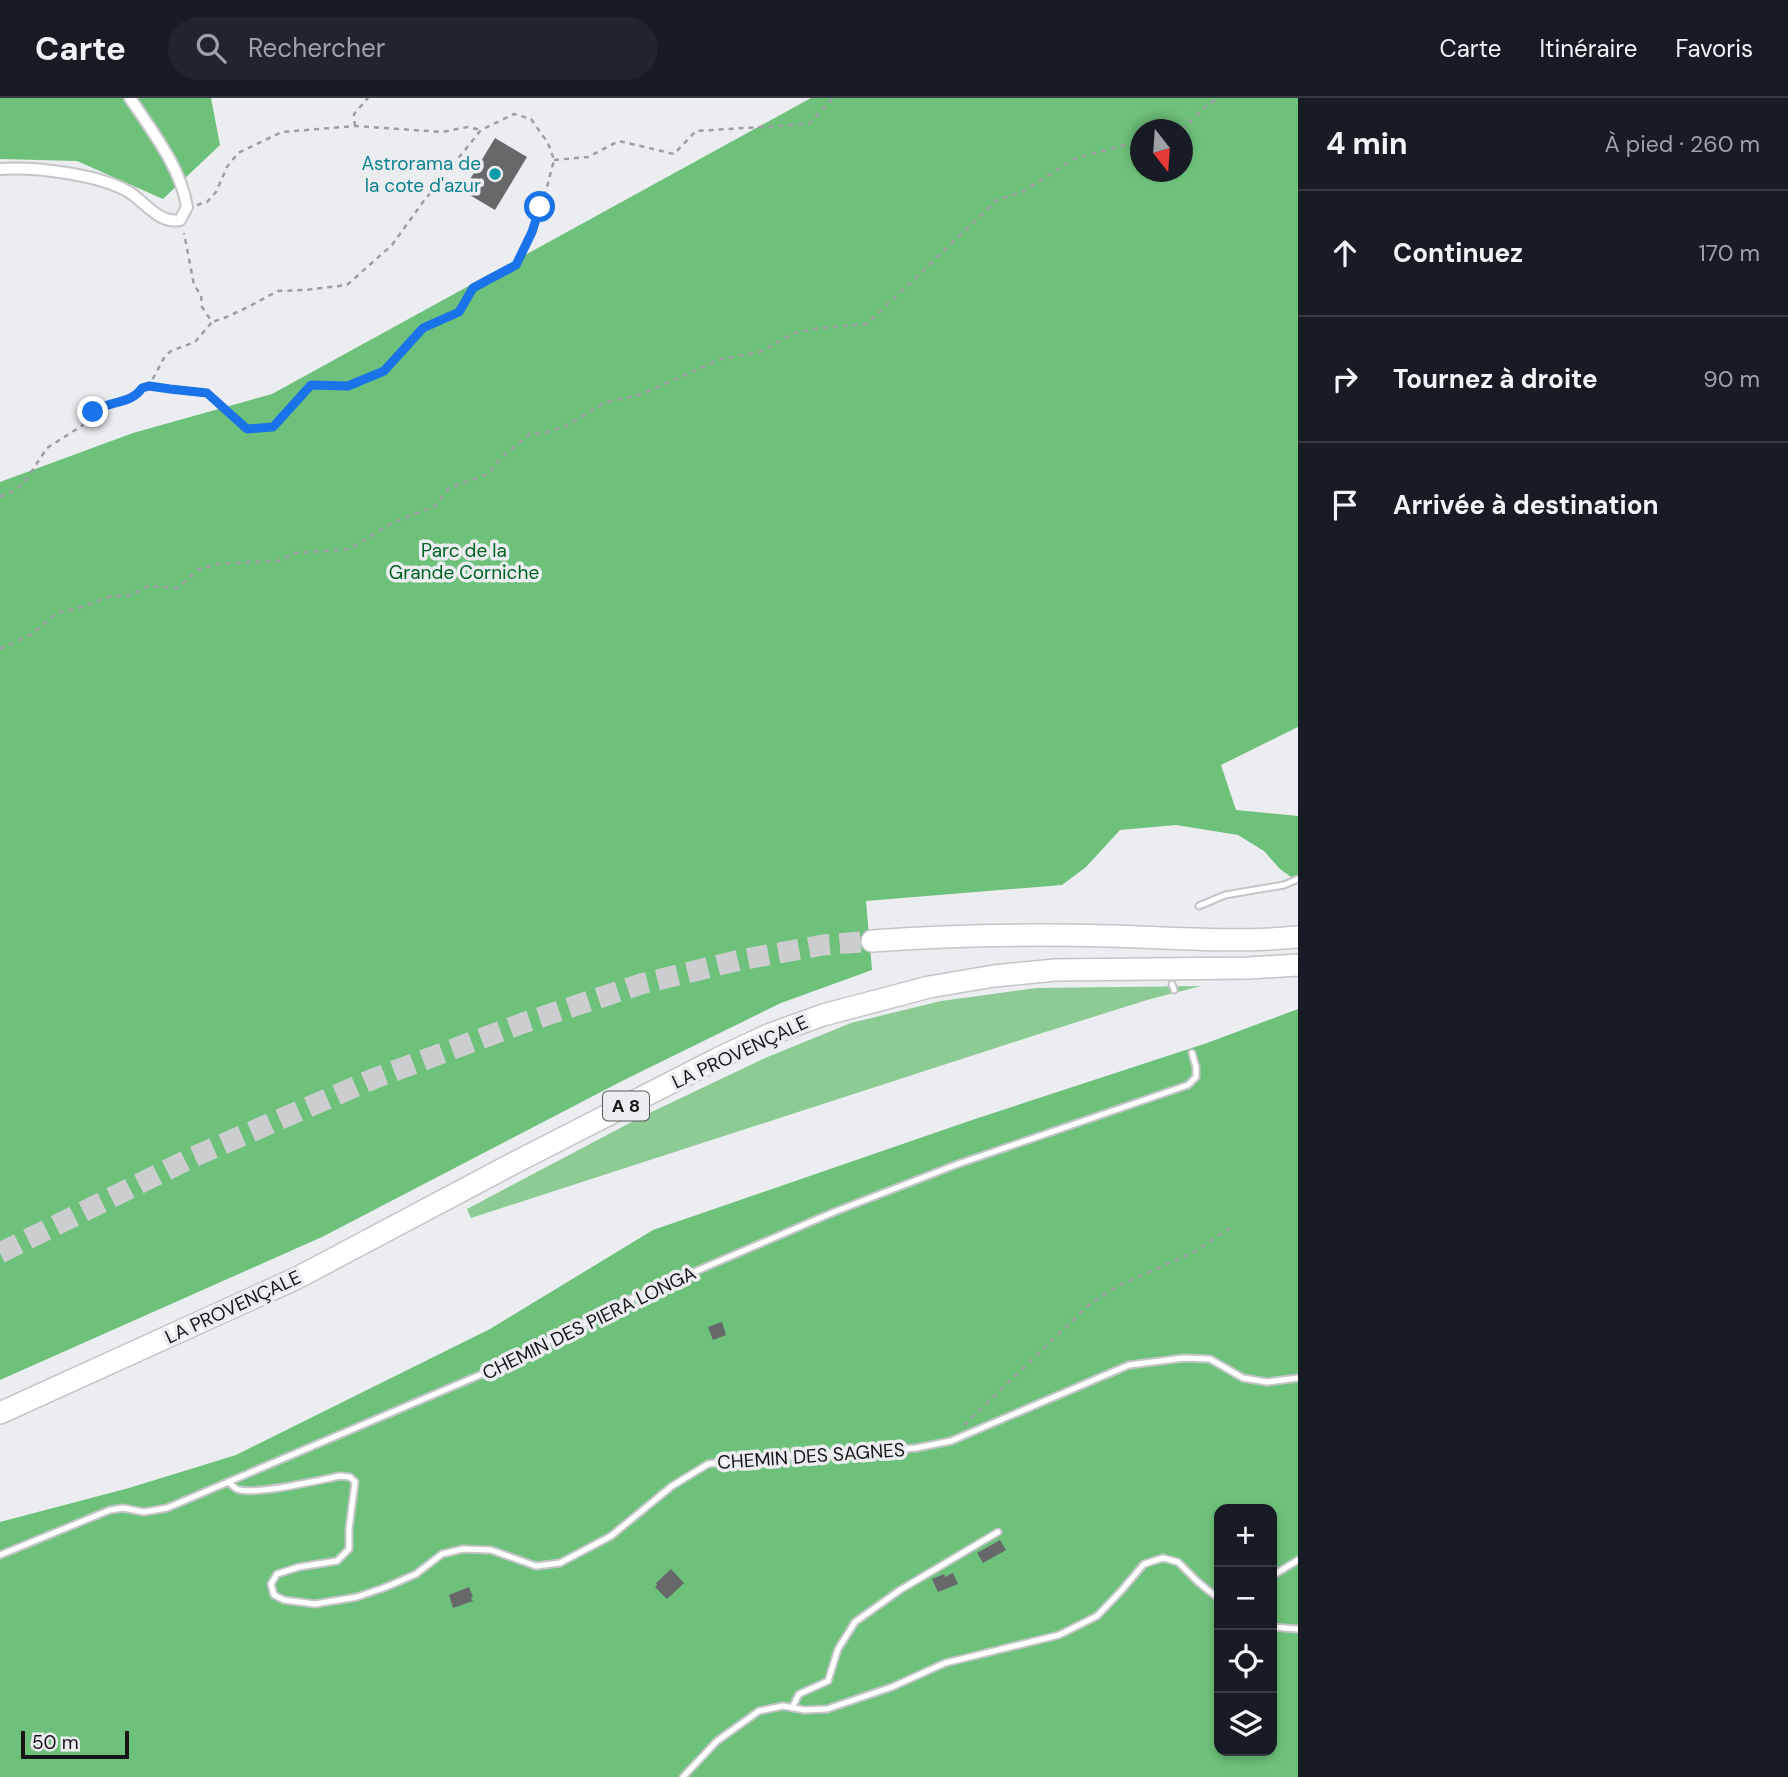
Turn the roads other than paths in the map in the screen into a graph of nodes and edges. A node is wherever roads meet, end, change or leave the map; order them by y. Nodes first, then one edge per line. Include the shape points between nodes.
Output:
1 (130, 98) edge
2 (0, 170) edge
3 (1298, 879) edge
4 (1199, 906) dead end
5 (1298, 937) edge
6 (872, 941) tunnel mouth
7 (1298, 965) edge
8 (1192, 1054) dead end
9 (1298, 1378) edge
10 (0, 1413) edge
11 (228, 1482) junction
12 (998, 1532) dead end
13 (0, 1555) edge
14 (1298, 1560) edge
15 (1277, 1573) edge
16 (1214, 1596) edge
17 (1277, 1628) edge
18 (1298, 1629) edge
19 (792, 1708) junction
20 (683, 1777) edge

1 - 2 street via 179,176 187,207 180,220 163,219 128,192 102,180 58,172
3 - 4 lane via 1225,895
5 - 6 highway via 957,936
7 - 10 highway, LA PROVENÇALE / A 8 via 994,976 823,1014 719,1058 297,1278
8 - 11 lane, CHEMIN DES PIERA LONGA via 1196,1077 1188,1085 834,1212 624,1302 501,1366
9 - 11 lane, CHEMIN DES SAGNES via 1267,1382 1243,1378 1210,1359 1129,1365 951,1441 916,1448 708,1464 672,1486 611,1536 560,1563 536,1566 491,1550 463,1549 442,1554 416,1574 386,1587 315,1604 284,1600 274,1595 271,1584 277,1574 337,1561 349,1549 355,1482 340,1476 250,1490 237,1489
11 - 13 lane, CHEMIN DES PIERA LONGA via 167,1508 144,1513 110,1510
12 - 19 lane via 855,1622 838,1649 828,1681 799,1695
14 - 15 lane
16 - 19 lane via 1178,1562 1163,1558 1144,1564 1097,1616 1059,1635 945,1662 827,1709
17 - 18 lane
19 - 20 lane via 759,1711 717,1741

